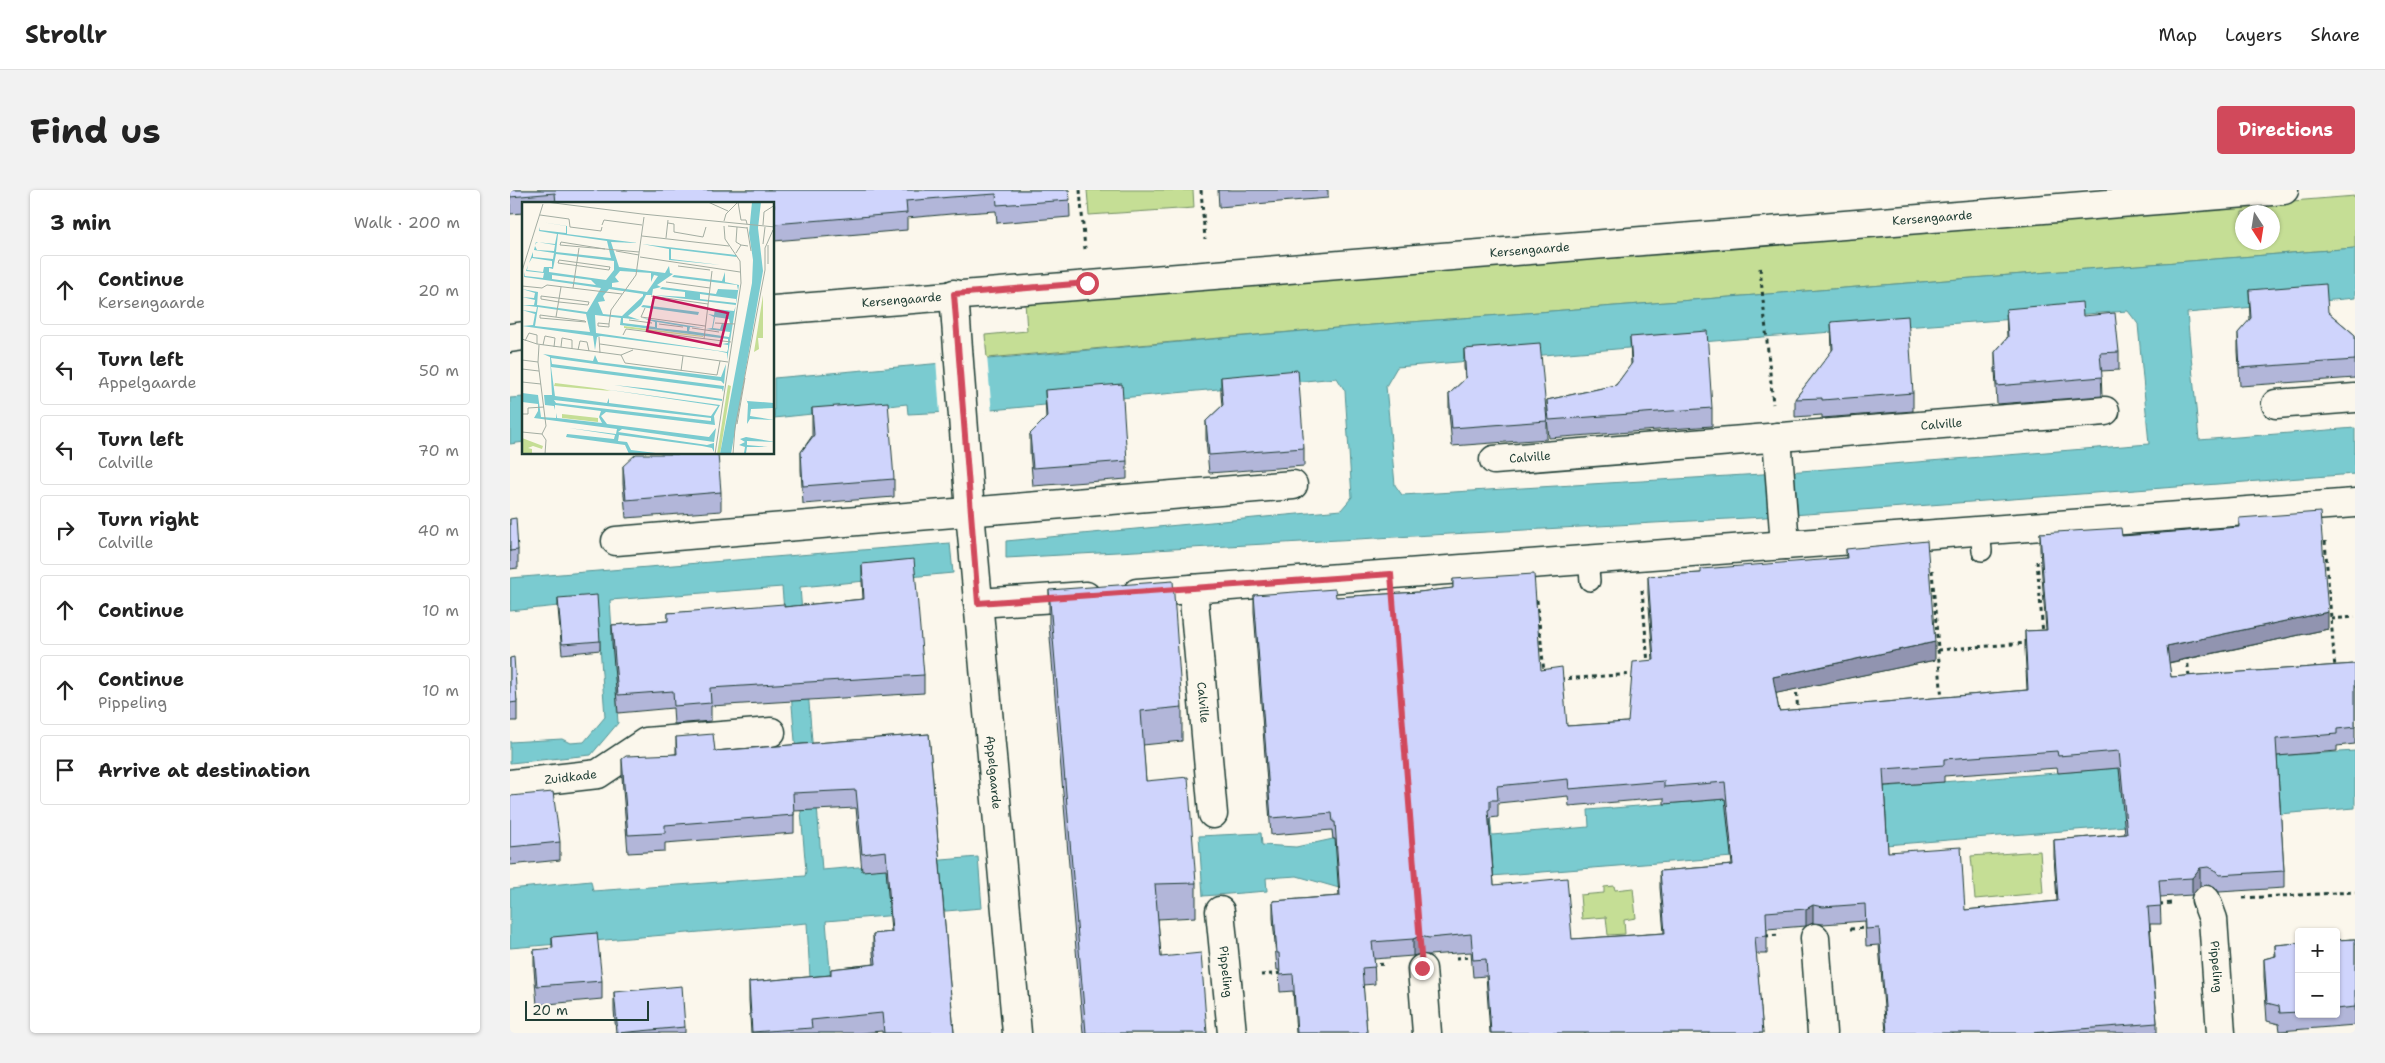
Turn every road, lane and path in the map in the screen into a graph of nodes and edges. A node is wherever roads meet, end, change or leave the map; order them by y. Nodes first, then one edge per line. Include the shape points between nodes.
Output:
1 (1080, 190) edge
2 (1201, 190) edge
3 (2284, 190) edge
4 (1207, 275) junction
5 (1762, 282) dead end
6 (1087, 283) junction
7 (954, 294) junction
8 (775, 310) edge
9 (2355, 398) edge
10 (2276, 404) dead end
11 (2105, 411) dead end
12 (1778, 450) junction
13 (1494, 460) dead end
14 (1293, 485) dead end
15 (2355, 503) edge
16 (2322, 506) junction
17 (971, 524) junction
18 (2035, 526) junction
19 (1784, 532) junction
20 (1929, 534) junction
21 (616, 541) dead end
22 (1639, 556) junction
23 (1534, 563) junction
24 (1193, 589) junction
25 (977, 592) junction
26 (2355, 617) edge
27 (2331, 619) junction
28 (1991, 640) dead end
29 (2044, 641) edge
30 (2035, 642) edge
31 (1992, 646) junction
32 (1938, 650) junction
33 (2187, 650) edge
34 (1649, 673) edge
35 (1640, 674) edge
36 (2336, 678) edge
37 (2189, 679) edge
38 (1544, 680) edge
39 (1553, 680) edge
40 (1795, 680) edge
41 (1943, 709) edge
42 (1798, 718) edge
43 (771, 732) dead end
44 (510, 784) edge
45 (1213, 814) dead end
46 (2206, 900) dead end
47 (1220, 911) dead end
48 (1815, 938) dead end
49 (1422, 968) dead end
50 (1017, 1033) edge
51 (1232, 1033) edge
52 (1427, 1033) edge
53 (1822, 1033) edge
54 (2220, 1033) edge

1 - 6 path
2 - 4 path
3 - 4 street, Kersengaarde
4 - 6 street, Kersengaarde
5 - 12 path
6 - 7 street, Kersengaarde
7 - 8 street, Kersengaarde
7 - 17 street, Appelgaarde
9 - 10 street
11 - 12 street, Calville
12 - 13 street, Calville
12 - 19 street
14 - 17 street
15 - 16 street
16 - 18 street
16 - 27 path
17 - 21 street
17 - 25 street, Appelgaarde
18 - 20 street via 1981,541
18 - 29 path
19 - 20 street
19 - 22 street
20 - 32 path
22 - 23 street via 1589,570
22 - 34 path
23 - 24 street
23 - 38 path
24 - 25 street
24 - 45 street, Calville
25 - 50 street, Appelgaarde
26 - 27 path
27 - 36 path
28 - 31 path
30 - 31 path
31 - 32 path
32 - 41 path
33 - 37 path
35 - 39 path
40 - 42 path
43 - 44 street, Zuidkade via 646,742 598,774
46 - 54 street, Pippeling via 2213,919
47 - 51 street, Pippeling
48 - 53 street
49 - 52 street

